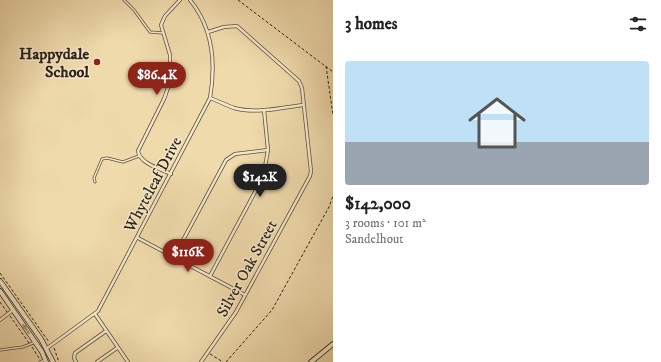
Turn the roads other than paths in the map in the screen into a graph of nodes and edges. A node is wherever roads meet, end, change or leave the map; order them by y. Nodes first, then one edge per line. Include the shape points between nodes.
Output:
1 (124, 0) edge
2 (180, 0) edge
3 (190, 0) edge
4 (208, 32) junction
5 (163, 33) junction
6 (210, 98) junction
7 (304, 105) junction
8 (264, 110) junction
9 (268, 150) junction
10 (140, 156) junction
11 (171, 174) junction
12 (95, 182) dead end
13 (144, 214) dead end
14 (149, 217) junction
15 (138, 238) junction
16 (174, 257) junction
17 (210, 276) junction
18 (0, 281) edge
19 (0, 291) edge
20 (245, 295) junction
21 (13, 310) junction
22 (95, 314) junction
23 (0, 320) edge
24 (106, 331) junction
25 (35, 342) junction
26 (333, 344) edge
27 (47, 348) junction
28 (117, 348) junction
29 (0, 350) edge
30 (42, 352) junction
31 (42, 361) edge
32 (52, 362) edge
33 (76, 362) edge
34 (97, 362) edge
35 (128, 362) edge
36 (201, 362) edge
37 (311, 362) edge

1 - 5 lane via 150,32
2 - 5 street via 163,20 160,27
3 - 4 street, Whyteleaf Drive
4 - 6 street, Whyteleaf Drive via 214,66
4 - 7 street, Silver Oak Street via 229,26 240,28 298,79
5 - 10 street via 170,55 170,82 164,99 139,146
6 - 8 street via 235,108
6 - 11 street, Whyteleaf Drive
7 - 8 street
7 - 20 street, Silver Oak Street via 310,174
8 - 9 street
9 - 16 street via 235,154 226,160
9 - 17 street via 265,167 255,192
10 - 11 street
10 - 12 lane via 123,162 102,159 94,178
11 - 14 street, Whyteleaf Drive
13 - 14 lane
14 - 15 street, Whyteleaf Drive
15 - 16 street
15 - 22 street, Whyteleaf Drive
16 - 17 street
17 - 20 street
18 - 27 street
19 - 21 street
20 - 36 street, Silver Oak Street
21 - 23 street
25 -> 21 street
22 - 24 street
22 - 27 street, Whyteleaf Drive
24 - 28 street
24 - 33 street via 75,353
25 - 29 lane via 31,345
25 - 30 street
26 - 37 street
27 - 30 street, Whyteleaf Drive
27 - 32 street
28 - 34 street
28 - 35 street
30 - 31 street

